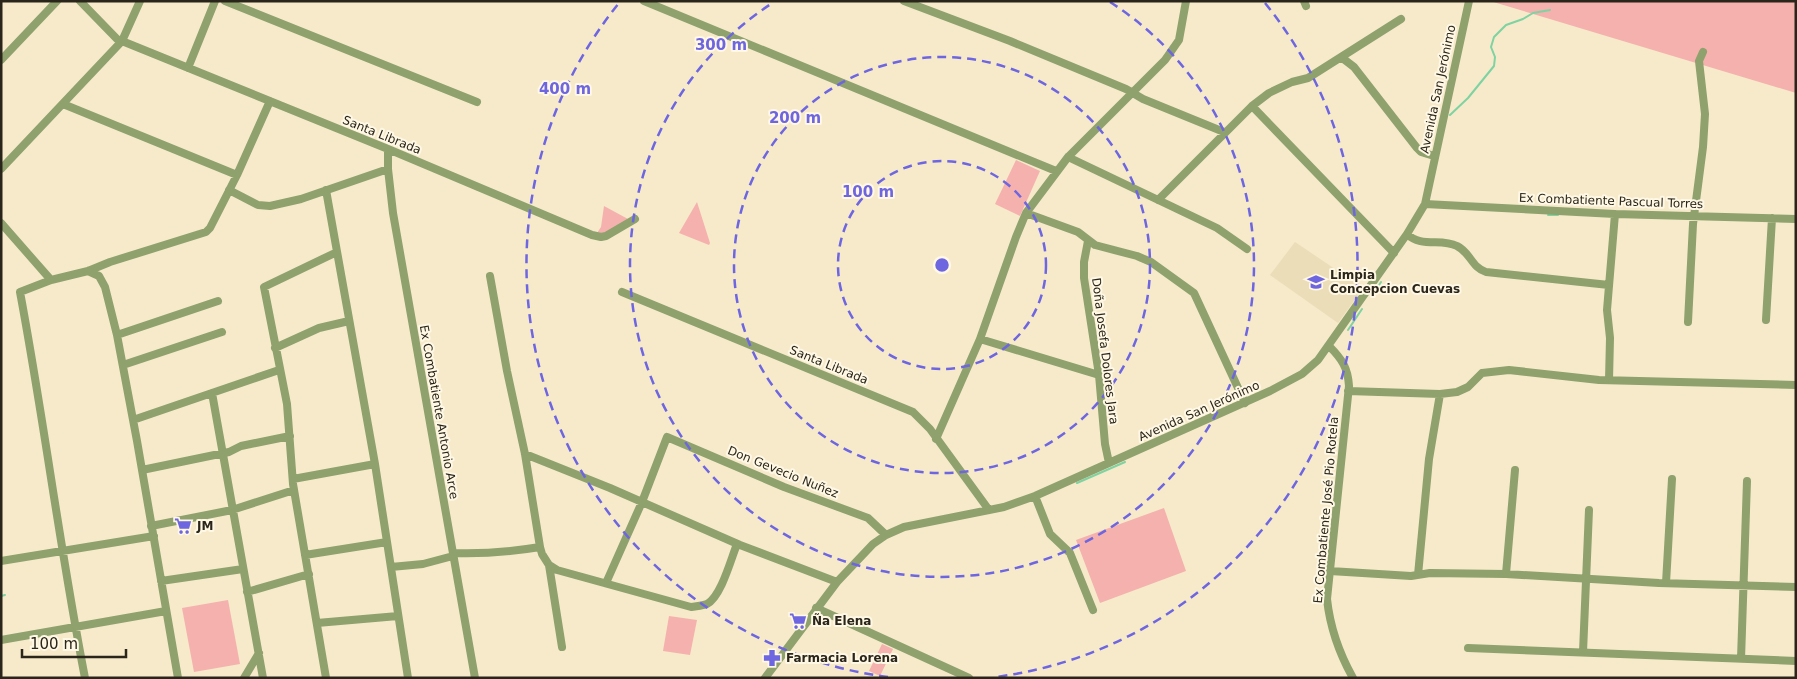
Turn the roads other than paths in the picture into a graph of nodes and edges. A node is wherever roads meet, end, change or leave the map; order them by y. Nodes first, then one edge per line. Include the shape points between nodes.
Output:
1 (57, 1) edge
2 (80, 1) edge
3 (140, 1) edge
4 (215, 1) edge
5 (225, 1) edge
6 (644, 1) edge
7 (904, 1) edge
8 (1186, 1) edge
9 (1469, 1) edge
10 (1401, 18) dead end
11 (120, 40) junction
12 (1703, 52) dead end
13 (1341, 57) junction
14 (1, 60) edge
15 (188, 68) junction
16 (1132, 93) junction
17 (270, 101) junction
18 (478, 102) dead end
19 (63, 104) junction
20 (1252, 106) junction
21 (1224, 132) junction
22 (388, 149) junction
23 (1434, 156) junction
24 (1068, 157) junction
25 (1, 169) edge
26 (388, 169) junction
27 (1056, 171) junction
28 (237, 175) junction
29 (229, 190) junction
30 (326, 190) junction
31 (1158, 200) junction
32 (1425, 204) junction
33 (1026, 213) junction
34 (1615, 214) junction
35 (1694, 216) junction
36 (1772, 218) junction
37 (635, 219) dead end
38 (1796, 219) edge
39 (1, 223) edge
40 (1407, 234) junction
41 (1088, 241) junction
42 (1247, 249) dead end
43 (337, 252) junction
44 (1394, 253) junction
45 (88, 271) junction
46 (490, 276) dead end
47 (51, 280) junction
48 (1610, 285) junction
49 (622, 292) dead end
50 (218, 301) dead end
51 (1766, 320) dead end
52 (349, 321) junction
53 (1688, 322) dead end
54 (222, 332) dead end
55 (117, 335) junction
56 (980, 339) junction
57 (1329, 346) junction
58 (275, 348) junction
59 (123, 365) junction
60 (279, 370) junction
61 (1099, 376) junction
62 (1609, 380) junction
63 (1796, 385) edge
64 (1348, 391) junction
65 (212, 393) junction
66 (1440, 394) junction
67 (1245, 403) junction
68 (133, 420) junction
69 (290, 436) junction
70 (936, 439) junction
71 (222, 454) junction
72 (526, 454) junction
73 (1109, 463) junction
74 (375, 464) junction
75 (142, 470) junction
76 (1515, 470) dead end
77 (293, 479) junction
78 (1672, 479) dead end
79 (1747, 481) dead end
80 (294, 490) junction
81 (1035, 496) junction
82 (642, 502) junction
83 (232, 510) junction
84 (989, 510) junction
85 (1589, 510) dead end
86 (152, 526) junction
87 (886, 535) junction
88 (154, 536) junction
89 (387, 542) junction
90 (737, 544) junction
91 (540, 547) junction
92 (62, 550) junction
93 (305, 555) junction
94 (453, 555) junction
95 (1, 561) edge
96 (548, 565) junction
97 (391, 567) junction
98 (243, 569) junction
99 (1330, 572) junction
100 (308, 574) junction
101 (1506, 574) junction
102 (1418, 575) junction
103 (1586, 578) junction
104 (161, 582) junction
105 (838, 582) junction
106 (606, 583) junction
107 (1666, 583) junction
108 (1743, 586) junction
109 (1796, 587) edge
110 (247, 592) junction
111 (816, 608) junction
112 (1093, 610) dead end
113 (166, 611) junction
114 (398, 616) junction
115 (317, 623) junction
116 (75, 626) junction
117 (1, 640) edge
118 (562, 647) dead end
119 (1468, 648) dead end
120 (1583, 652) junction
121 (259, 653) junction
122 (1741, 659) junction
123 (1796, 661) edge
124 (769, 677) edge
125 (85, 678) edge
126 (178, 678) edge
127 (244, 678) edge
128 (263, 678) edge
129 (326, 678) edge
130 (408, 678) edge
131 (474, 678) edge
132 (969, 678) edge
133 (1353, 678) edge

1 - 14 street
2 - 11 street
3 - 11 street
4 - 15 street
5 - 18 street
6 - 27 street
7 - 16 street via 1010,41
8 - 16 street via 1179,40 1165,60
9 - 23 street, Avenida San Jerónimo
10 - 13 street
11 - 15 street, Santa Librada
11 - 19 street
12 - 35 street via 1699,61 1705,114
13 - 20 street via 1308,78 1269,93
13 - 23 street via 1354,67 1417,148
15 - 17 street, Santa Librada
16 - 21 street
16 - 24 street
17 - 22 street, Santa Librada
17 - 28 street
19 - 25 street
19 - 28 street
20 - 21 street
20 - 44 street
21 - 31 street
22 - 26 street, Ex Combatiente Antonio Arce
22 - 37 street, Santa Librada via 592,235 606,236
23 - 32 street, Avenida San Jerónimo
24 - 27 street
24 - 31 street
26 - 30 street
26 - 94 street, Ex Combatiente Antonio Arce
27 - 33 street
28 - 29 street
29 - 30 street via 258,205 270,206
29 - 45 street via 206,232
30 - 43 street
31 - 42 street via 1217,228
32 - 34 street, Ex Combatiente Pascual Torres
32 - 40 street, Avenida San Jerónimo
33 - 41 street via 1078,232
33 - 56 street
34 - 35 street, Ex Combatiente Pascual Torres
34 - 48 street
35 - 36 street, Ex Combatiente Pascual Torres
35 - 53 street
36 - 38 street, Ex Combatiente Pascual Torres
36 - 51 street
39 - 47 street
40 - 44 street, Avenida San Jerónimo
40 - 48 street via 1416,241 1454,244 1468,254 1477,268 1486,272
41 - 61 street, Doña Josefa Dolores Jara via 1084,278
41 - 67 street via 1151,262 1194,293
43 - 52 street
43 - 58 street via 264,287
44 - 57 street, Avenida San Jerónimo
45 - 47 street
45 - 55 street via 99,276 105,287
46 - 72 street
47 - 92 street via 20,292
48 - 62 street via 1607,310
49 - 70 street, Santa Librada via 913,412
50 - 55 street
52 - 58 street via 319,328
52 - 74 street
54 - 59 street
55 - 59 street
56 - 61 street
56 - 70 street
57 - 64 street, Ex Combatiente José Pio Rotela via 1345,364
57 - 67 street, Avenida San Jerónimo via 1302,374
58 - 60 street
59 - 68 street
60 - 65 street
60 - 69 street
61 - 73 street, Doña Josefa Dolores Jara
62 - 63 street
62 - 66 street via 1492,370 1482,373 1462,390
64 - 66 street
64 - 99 street, Ex Combatiente José Pio Rotela
65 - 68 street
65 - 71 street
66 - 102 street via 1429,458
67 - 73 street, Avenida San Jerónimo
68 - 75 street
69 - 71 street via 240,446
69 - 77 street
70 - 84 street, Santa Librada
71 - 75 street
71 - 83 street
72 - 82 street
72 - 91 street
73 - 81 street, Avenida San Jerónimo
74 - 77 street
74 - 89 street
75 - 86 street
76 - 101 street
77 - 80 street
78 - 107 street
79 - 108 street
80 - 83 street
80 - 93 street
81 - 84 street, Avenida San Jerónimo
81 - 112 street via 1050,534 1072,558
82 - 87 street, Don Gevecio Nuñez via 667,437 784,487 868,518
82 - 90 street
82 - 106 street
83 - 86 street
83 - 98 street
84 - 87 street, Avenida San Jerónimo via 904,527
85 - 103 street
86 - 88 street
87 - 105 street, Avenida San Jerónimo via 873,544
88 - 92 street
88 - 104 street
89 - 93 street
89 - 97 street
90 - 105 street
90 - 106 street via 716,595 706,604 691,606
91 - 94 street
91 - 96 street
92 - 95 street
92 - 116 street
93 - 100 street
94 - 97 street via 423,564
94 - 131 street, Ex Combatiente Antonio Arce
96 - 106 street
96 - 118 street
97 - 114 street
98 - 104 street
98 - 110 street
99 - 102 street
99 - 133 street, Ex Combatiente José Pio Rotela via 1329,612 1340,652
100 - 110 street
100 - 115 street
101 - 102 street
101 - 103 street
103 - 107 street
103 - 120 street
104 - 113 street
105 - 111 street, Avenida San Jerónimo
107 - 108 street
108 - 109 street
108 - 122 street
110 - 121 street
111 - 124 street, Avenida San Jerónimo
111 - 132 street
113 - 116 street
113 - 126 street
114 - 115 street
114 - 130 street
115 - 129 street
116 - 117 street
116 - 125 street
119 - 120 street
120 - 122 street
121 - 127 street
121 - 128 street
122 - 123 street

